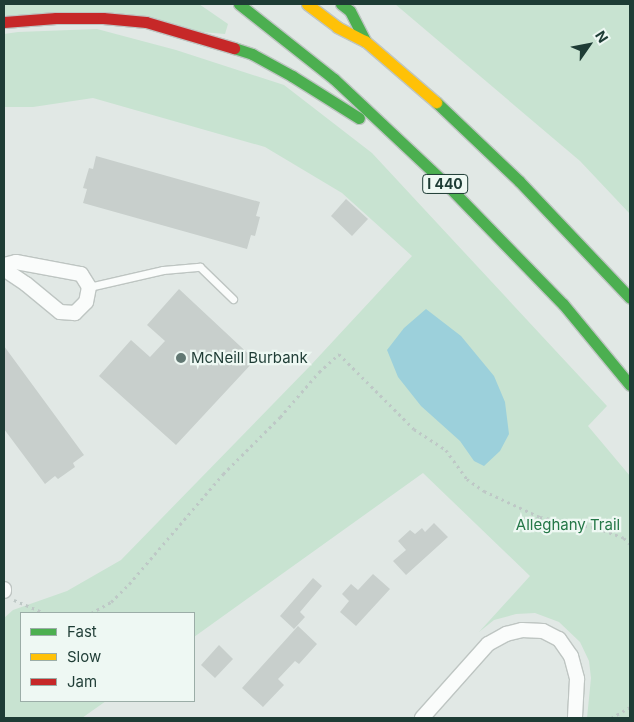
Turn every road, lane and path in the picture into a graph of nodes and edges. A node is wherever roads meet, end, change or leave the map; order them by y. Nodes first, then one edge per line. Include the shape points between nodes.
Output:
1 (239, 4) edge
2 (307, 4) edge
3 (341, 4) edge
4 (4, 22) edge
5 (365, 40) junction
6 (407, 148) junction
7 (4, 265) edge
8 (4, 269) edge
9 (88, 287) junction
10 (234, 298) dead end
11 (630, 298) edge
12 (630, 385) edge
13 (630, 544) edge
14 (6, 593) edge
15 (42, 612) edge
16 (93, 612) edge
17 (630, 707) edge
18 (422, 718) edge
19 (575, 718) edge
20 (612, 718) edge

1 - 6 highway, I 440 via 334,79
2 - 5 highway via 337,27
3 - 5 highway via 350,11
4 - 6 highway via 103,18 146,22 206,38 252,54
5 - 11 highway via 416,83 512,175
6 - 12 highway, I 440 via 563,304
7 - 9 street via 16,262 81,274
8 - 9 street via 60,312 75,313 86,302
9 - 10 lane via 163,270 200,267
13 - 16 path via 624,538 597,528 540,517 484,491 467,479 446,450 414,429 339,354 223,474 129,584 111,602
14 - 15 path
17 - 20 path
18 - 19 street via 488,644 518,631 543,631 559,639 571,656 577,679

